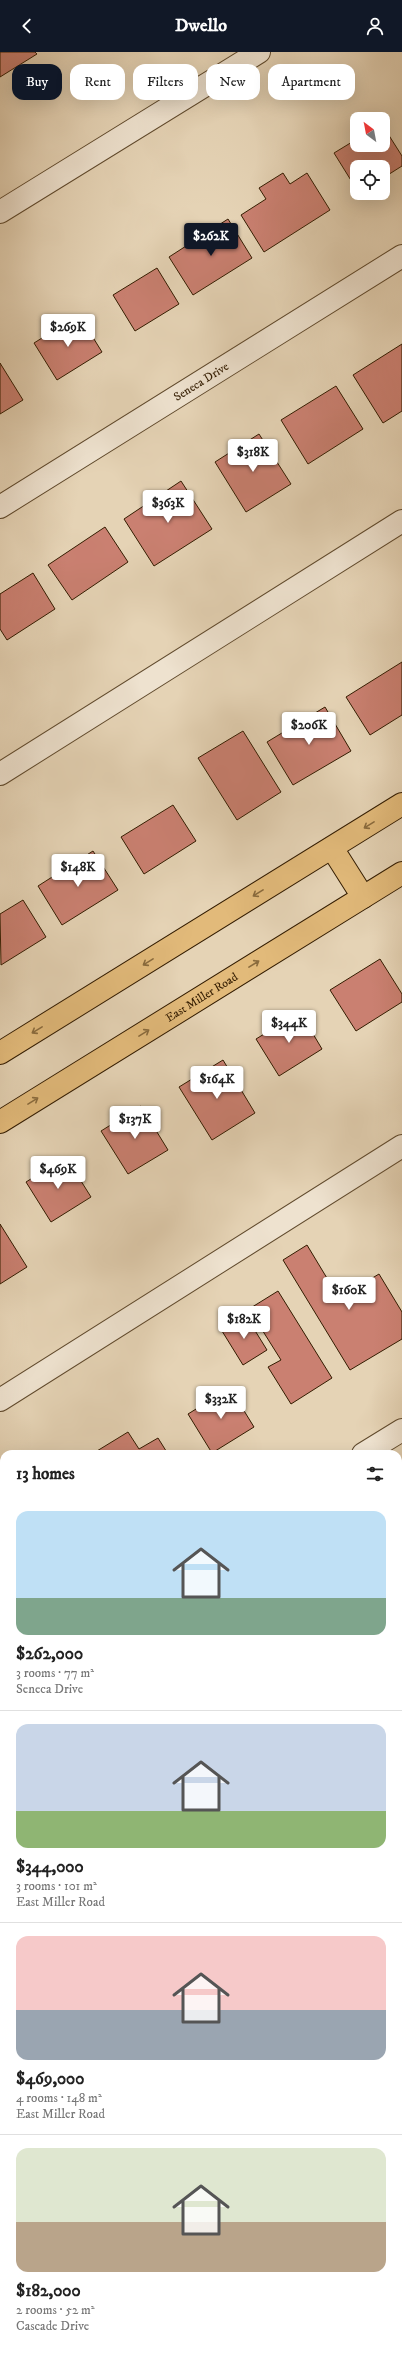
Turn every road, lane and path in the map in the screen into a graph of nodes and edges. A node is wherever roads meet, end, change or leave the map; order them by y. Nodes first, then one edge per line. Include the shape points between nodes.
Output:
1 (259, 52) edge
2 (0, 212) edge
3 (402, 256) edge
4 (0, 507) edge
5 (402, 520) edge
6 (0, 774) edge
7 (402, 804) edge
8 (332, 848) junction
9 (402, 873) edge
10 (363, 897) junction
11 (0, 1053) edge
12 (0, 1122) edge
13 (402, 1146) edge
14 (0, 1400) edge
15 (402, 1430) edge
16 (370, 1450) edge

1 - 2 street
3 - 4 street, Seneca Drive
5 - 6 street
7 -> 8 main road
8 - 10 main road
8 -> 11 main road
9 - 10 main road, East Miller Road
12 -> 10 main road, East Miller Road
13 - 14 street
15 - 16 street

